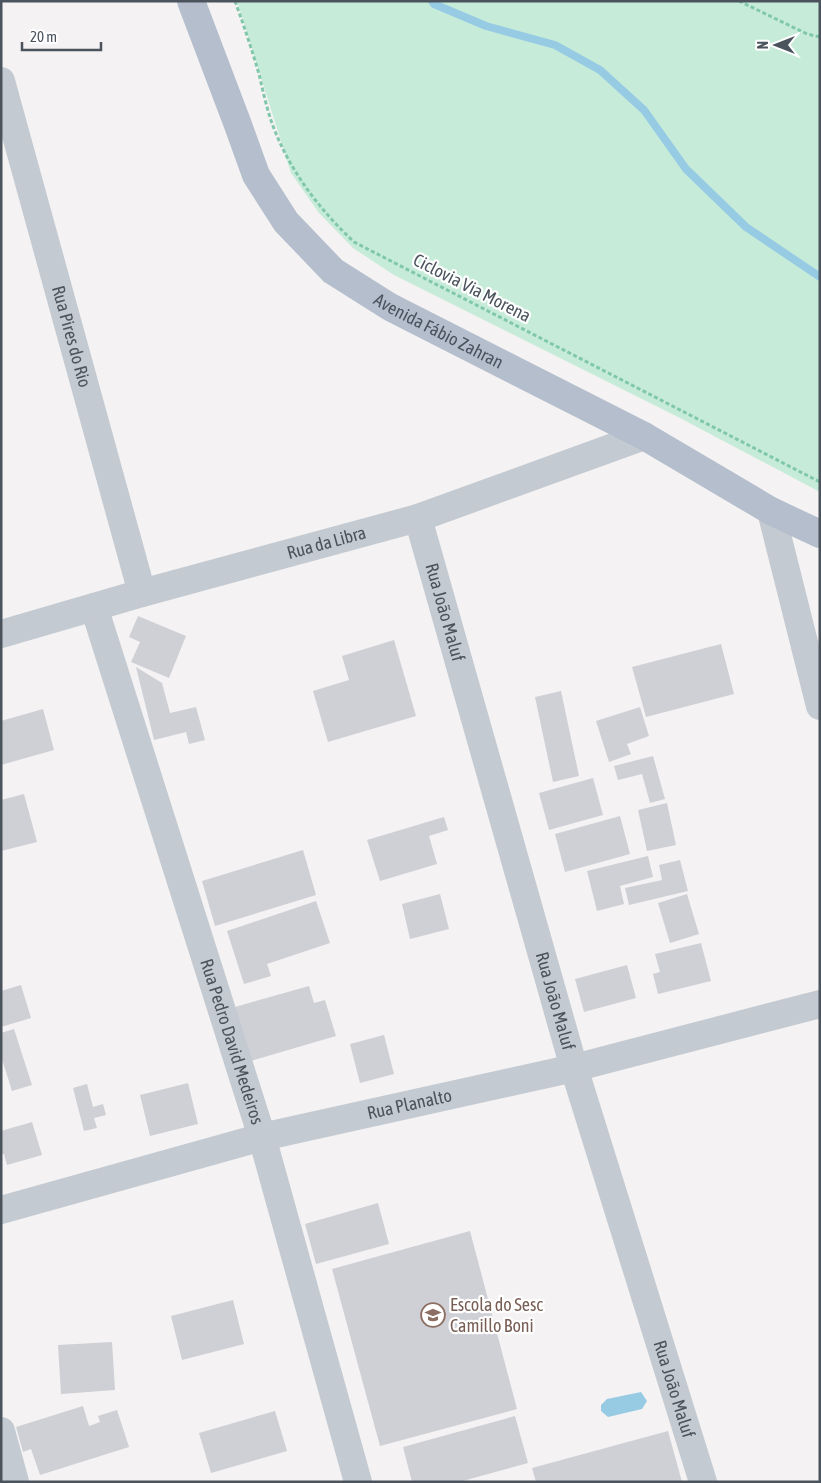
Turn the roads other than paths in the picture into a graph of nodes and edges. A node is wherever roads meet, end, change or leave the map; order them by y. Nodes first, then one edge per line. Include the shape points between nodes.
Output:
1 (191, 1) edge
2 (1, 80) edge
3 (644, 436) junction
4 (771, 512) junction
5 (418, 518) junction
6 (820, 534) edge
7 (142, 593) junction
8 (94, 607) junction
9 (1, 634) edge
10 (820, 706) edge
11 (820, 1004) edge
12 (574, 1068) junction
13 (262, 1137) junction
14 (1, 1210) edge
15 (1, 1430) edge
16 (15, 1482) edge
17 (358, 1482) edge
18 (703, 1482) edge

1 - 3 main road, Avenida Fábio Zahran via 256,175 286,222 334,271 390,307
2 - 7 street, Rua Pires do Rio
3 - 4 main road, Avenida Fábio Zahran
3 - 5 street, Rua da Libra
4 - 6 main road, Avenida Fábio Zahran
4 - 10 street
5 - 7 street, Rua da Libra
5 - 12 street, Rua João Maluf
7 - 8 street, Rua da Libra
8 - 9 street, Rua da Libra
8 - 13 street, Rua Pedro David Medeiros
11 - 12 street, Rua Planalto
12 - 13 street, Rua Planalto
12 - 18 street, Rua João Maluf
13 - 14 street, Rua Planalto
13 - 17 street, Rua Pedro David Medeiros
15 - 16 street

